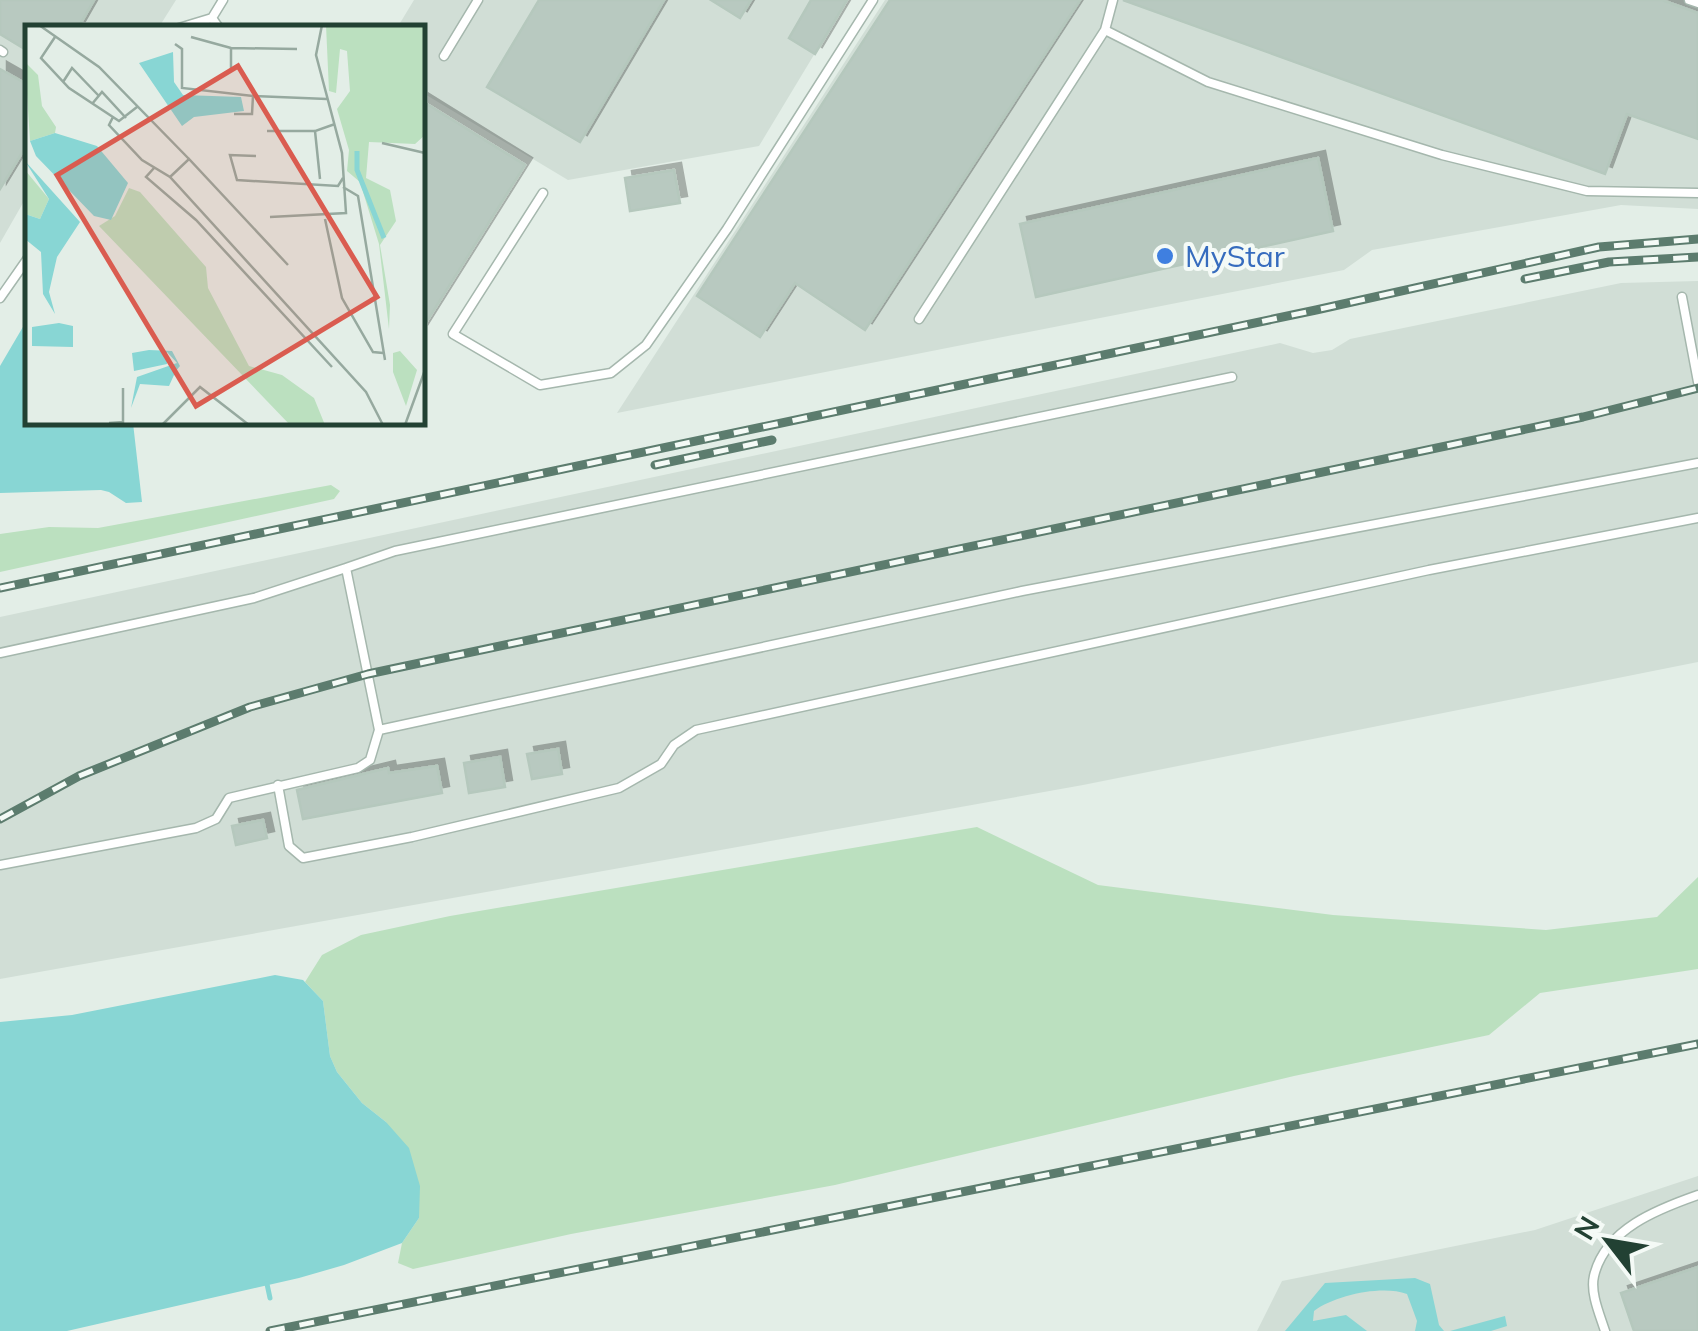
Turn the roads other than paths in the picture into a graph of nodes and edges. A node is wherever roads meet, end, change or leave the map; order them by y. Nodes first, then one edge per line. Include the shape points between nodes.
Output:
1 (223, 0) edge
2 (478, 0) edge
3 (873, 0) edge
4 (1113, 0) edge
5 (1689, 0) edge
6 (1698, 3) edge
7 (212, 18) junction
8 (189, 25) edge
9 (217, 25) edge
10 (1105, 30) junction
11 (444, 56) dead end
12 (544, 193) dead end
13 (1698, 193) edge
14 (25, 262) edge
15 (0, 298) edge
16 (1682, 298) dead end
17 (919, 319) dead end
18 (1232, 377) dead end
19 (1698, 382) edge
20 (1698, 463) edge
21 (1698, 518) edge
22 (346, 568) junction
23 (0, 653) edge
24 (379, 730) junction
25 (278, 785) junction
26 (0, 865) edge
27 (1698, 1195) edge
28 (1605, 1331) edge

1 - 7 lane
2 - 11 lane
3 - 12 lane via 646,345 611,373 540,385 453,334
4 - 10 lane
5 - 6 lane
7 - 8 lane
7 - 9 lane
10 - 13 lane via 1208,82 1442,156 1588,191
10 - 17 lane
14 - 15 lane
16 - 19 lane
18 - 22 lane via 414,547
20 - 24 lane via 1022,591
21 - 25 lane via 696,730 661,764 619,788 303,858 288,846
22 - 23 lane via 254,598
22 - 24 lane
24 - 25 lane via 370,760 358,768
25 - 26 lane via 230,798 216,820 196,828
27 - 28 lane via 1636,1221 1607,1250 1594,1277

